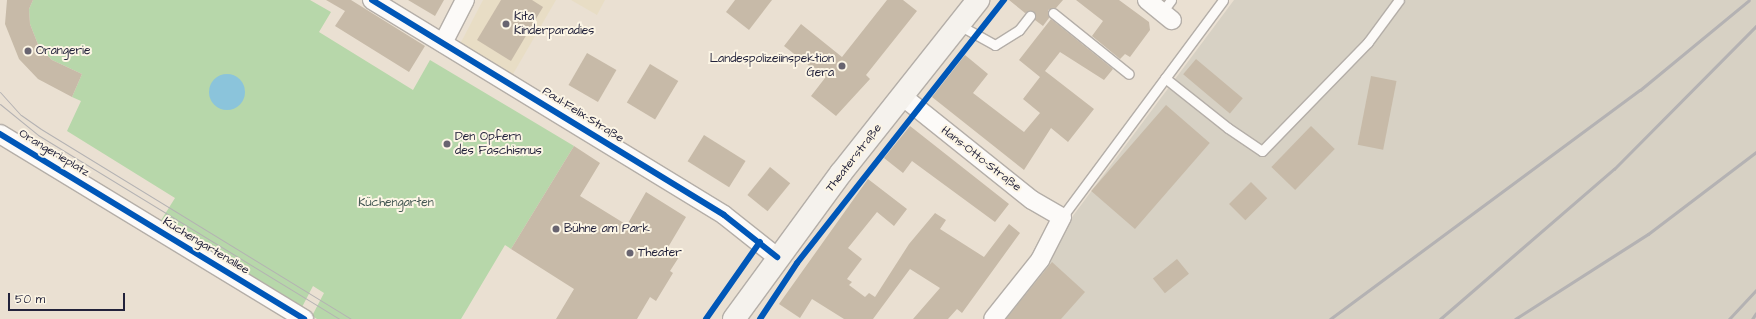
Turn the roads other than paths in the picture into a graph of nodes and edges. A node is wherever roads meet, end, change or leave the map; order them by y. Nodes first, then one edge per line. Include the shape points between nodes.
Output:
1 (372, 0) edge
2 (465, 0) edge
3 (978, 0) edge
4 (1146, 0) edge
5 (1223, 0) edge
6 (1399, 0) edge
7 (1168, 10) edge
8 (1053, 13) dead end
9 (1030, 16) dead end
10 (959, 25) junction
11 (443, 42) junction
12 (1129, 74) dead end
13 (1165, 78) junction
14 (902, 96) junction
15 (0, 134) edge
16 (96, 191) joint
17 (1062, 217) junction
18 (777, 257) junction
19 (303, 319) edge
20 (734, 319) edge
21 (993, 319) edge

1 - 11 street, Paul-Felix-Straße
2 - 11 street
3 - 10 main road, Theaterstraße
4 - 7 street
5 - 13 lane
6 - 13 lane via 1368,42 1262,151
8 - 12 lane
9 - 10 lane via 1019,30 995,45
10 - 14 main road, Theaterstraße
11 - 18 street, Paul-Felix-Straße via 738,223
13 - 17 lane
14 - 17 street, Hans-Otto-Straße via 1032,200
14 - 18 main road, Theaterstraße
15 - 16 street, Orangerieplatz
16 - 19 street, Küchengartenallee
17 - 21 street via 1040,260
18 - 20 main road, Theaterstraße

